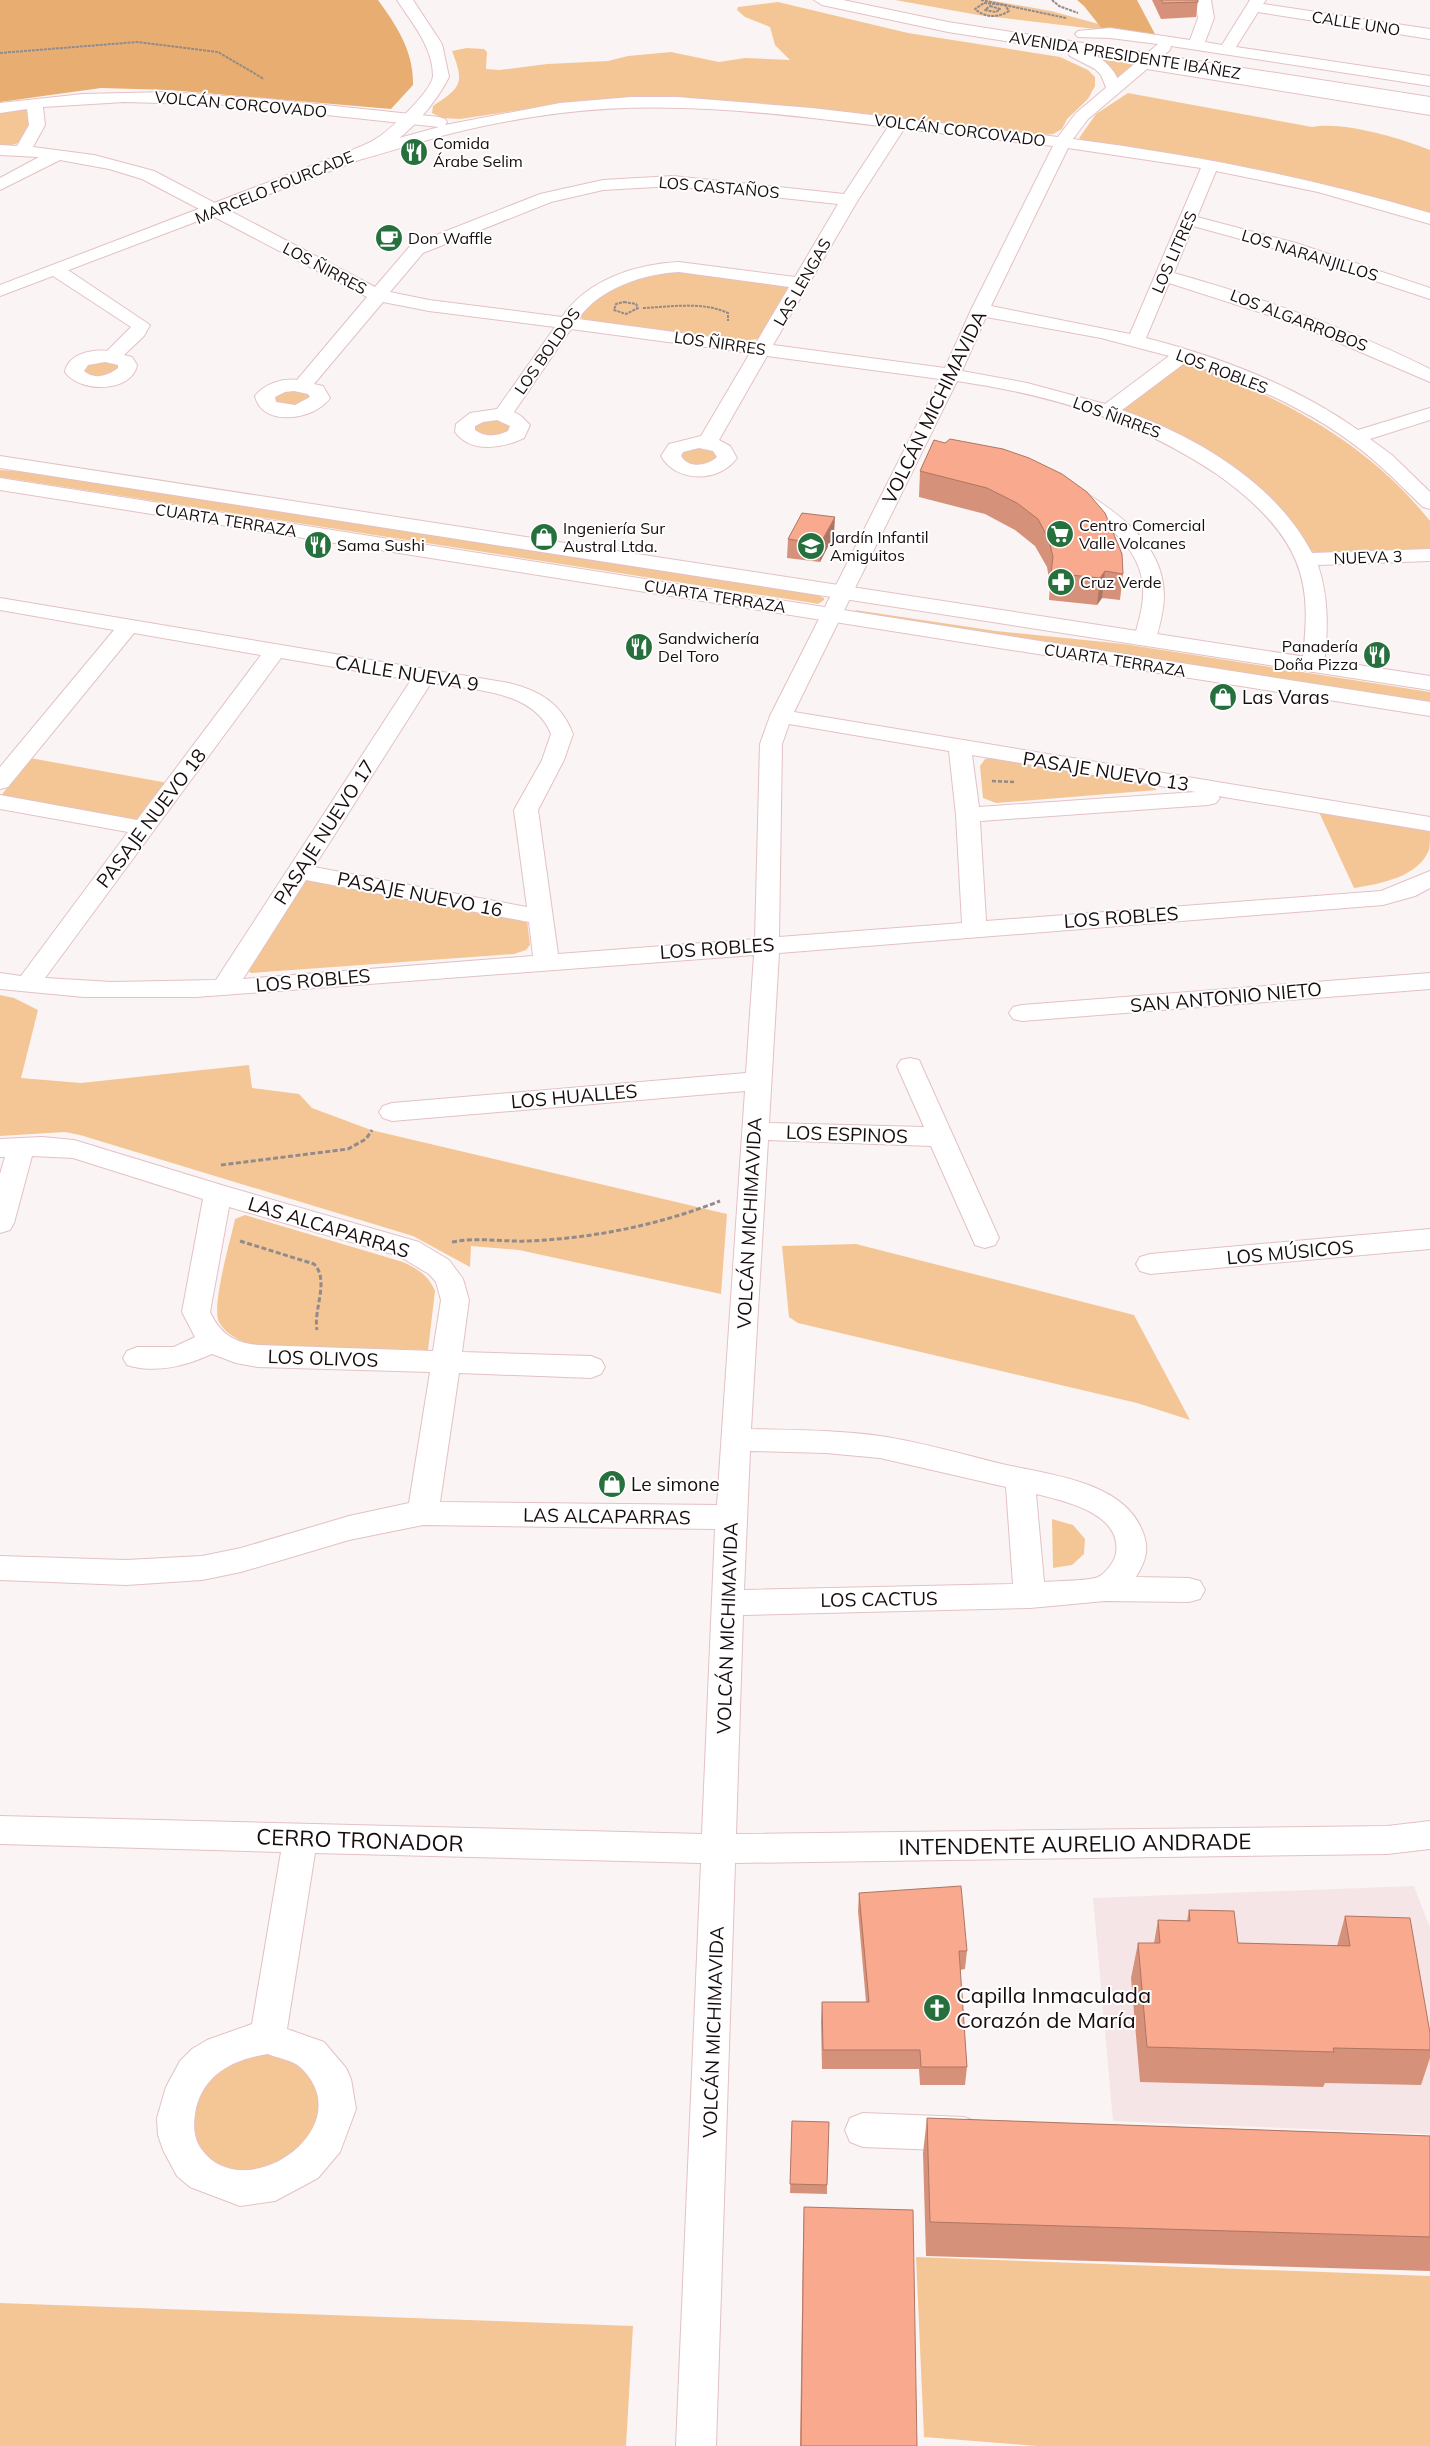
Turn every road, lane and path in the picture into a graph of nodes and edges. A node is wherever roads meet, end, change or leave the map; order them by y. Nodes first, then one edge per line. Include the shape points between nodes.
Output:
1 (405, 0) edge
2 (822, 0) edge
3 (868, 0) edge
4 (981, 0) edge
5 (1203, 0) edge
6 (1000, 4) junction
7 (1255, 4) edge
8 (994, 6) dead end
9 (1072, 19) dead end
10 (1083, 34) junction
11 (1430, 34) edge
12 (1005, 36) junction
13 (1196, 45) junction
14 (1164, 47) junction
15 (1227, 49) junction
16 (0, 53) edge
17 (1075, 53) junction
18 (1148, 61) junction
19 (1222, 76) junction
20 (1430, 81) edge
21 (270, 82) dead end
22 (1114, 89) junction
23 (1430, 90) edge
24 (1430, 102) edge
25 (35, 103) junction
26 (0, 108) edge
27 (1430, 110) edge
28 (408, 119) junction
29 (483, 121) junction
30 (899, 123) junction
31 (1063, 142) junction
32 (0, 150) edge
33 (23, 151) junction
34 (58, 154) junction
35 (348, 158) junction
36 (1211, 164) junction
37 (0, 184) edge
38 (849, 200) junction
39 (215, 211) junction
40 (1430, 219) edge
41 (1189, 220) junction
42 (56, 270) junction
43 (1164, 276) junction
44 (801, 283) junction
45 (0, 291) edge
46 (1430, 294) edge
47 (377, 295) junction
48 (638, 308) dead end
49 (980, 310) junction
50 (566, 323) junction
51 (1136, 341) junction
52 (715, 343) junction
53 (763, 349) junction
54 (1183, 355) junction
55 (113, 356) dead end
56 (951, 375) junction
57 (1430, 376) edge
58 (303, 385) dead end
59 (1110, 410) junction
60 (1430, 414) edge
61 (502, 415) dead end
62 (1357, 437) junction
63 (707, 443) dead end
64 (0, 462) edge
65 (0, 484) edge
66 (1058, 487) edge
67 (1430, 503) edge
68 (1430, 555) edge
69 (1306, 559) junction
70 (843, 592) junction
71 (0, 604) edge
72 (832, 615) junction
73 (129, 626) junction
74 (1145, 639) junction
75 (275, 651) junction
76 (1313, 665) junction
77 (425, 676) junction
78 (1430, 683) edge
79 (1430, 709) edge
80 (781, 716) junction
81 (960, 747) junction
82 (0, 782) edge
83 (1254, 795) junction
84 (0, 802) edge
85 (968, 815) junction
86 (1430, 824) edge
87 (143, 828) junction
88 (299, 871) junction
89 (1430, 878) edge
90 (1430, 895) edge
91 (1383, 898) junction
92 (540, 917) junction
93 (974, 928) junction
94 (767, 944) junction
95 (546, 961) junction
96 (0, 980) edge
97 (1430, 981) edge
98 (27, 985) junction
99 (224, 988) junction
100 (1022, 1013) dead end
101 (910, 1066) dead end
102 (757, 1081) junction
103 (392, 1112) joint
104 (754, 1132) junction
105 (941, 1137) junction
106 (10, 1147) edge
107 (165, 1177) junction
108 (750, 1188) junction
109 (218, 1194) junction
110 (0, 1222) edge
111 (211, 1232) junction
112 (985, 1238) dead end
113 (1430, 1239) edge
114 (426, 1258) junction
115 (1150, 1264) dead end
116 (321, 1334) dead end
117 (213, 1341) junction
118 (137, 1358) dead end
119 (446, 1362) junction
120 (591, 1367) dead end
121 (735, 1440) junction
122 (1020, 1480) junction
123 (424, 1513) junction
124 (731, 1517) junction
125 (0, 1568) edge
126 (1105, 1589) junction
127 (1189, 1590) dead end
128 (1030, 1596) junction
129 (728, 1603) junction
130 (0, 1830) edge
131 (1430, 1835) edge
132 (300, 1838) junction
133 (720, 1849) junction
134 (268, 2038) junction
135 (863, 2130) dead end
136 (992, 2135) edge
137 (696, 2446) edge

1 - 28 street, MARCELO FOURCADE via 434,44 441,71 437,87
2 - 12 street, AVENIDA PRESIDENTE IBÁÑEZ
3 - 10 street, AVENIDA PRESIDENTE IBÁÑEZ via 953,16
4 - 6 path
5 - 13 street via 1206,18
6 - 8 path
6 - 9 path
7 - 11 street, CALLE UNO via 1337,13
7 - 15 street
10 - 13 street, AVENIDA PRESIDENTE IBÁÑEZ via 1110,33
10 - 14 street, AVENIDA PRESIDENTE IBÁÑEZ
12 - 17 street
12 - 18 street, AVENIDA PRESIDENTE IBÁÑEZ
13 - 15 street, AVENIDA PRESIDENTE IBÁÑEZ
14 - 18 street, VOLCÁN MICHIMAVIDA
14 - 23 street, AVENIDA PRESIDENTE IBÁÑEZ
15 - 20 street, AVENIDA PRESIDENTE IBÁÑEZ
16 - 21 path via 137,42 218,52
17 - 18 street
17 - 22 street via 1106,69
18 - 19 street, AVENIDA PRESIDENTE IBÁÑEZ
18 - 22 street, VOLCÁN MICHIMAVIDA
18 - 24 street, AVENIDA PRESIDENTE IBÁÑEZ
19 - 22 street, AVENIDA PRESIDENTE IBÁÑEZ via 1157,74
19 - 27 street, AVENIDA PRESIDENTE IBÁÑEZ
22 - 31 street, VOLCÁN MICHIMAVIDA via 1079,120
25 - 26 street, VOLCÁN CORCOVADO
25 - 28 street, VOLCÁN CORCOVADO via 102,97 181,97
25 - 33 street via 37,125
28 - 29 street, VOLCÁN CORCOVADO via 449,123
28 - 35 street, MARCELO FOURCADE via 386,140
29 - 30 street, VOLCÁN CORCOVADO via 573,107 661,102 750,107
29 - 35 street, VOLCÁN CORCOVADO
30 - 31 street, VOLCÁN CORCOVADO
30 - 38 street, LAS LENGAS
31 - 36 street, VOLCÁN CORCOVADO
31 - 49 street, VOLCÁN MICHIMAVIDA
32 - 33 street, LOS ÑIRRES
33 - 34 street, LOS ÑIRRES
34 - 37 street
34 - 39 street, LOS ÑIRRES via 148,175
35 - 39 street, MARCELO FOURCADE
36 - 40 street, VOLCÁN CORCOVADO via 1332,191
36 - 41 street, LOS LITRES
38 - 44 street, LAS LENGAS
38 - 47 street, LOS CASTAÑOS via 673,181 585,188 546,198 423,246 412,254
39 - 42 street, MARCELO FOURCADE
39 - 47 street, LOS ÑIRRES
41 - 43 street, LOS LITRES
41 - 46 street, LOS NARANJILLOS via 1290,247
42 - 45 street, MARCELO FOURCADE
42 - 55 street via 141,325
43 - 51 street, LOS LITRES
43 - 57 street, LOS ALGARROBOS via 1276,309 1389,355
44 - 50 street, LOS BOLDOS via 679,267 656,268 588,296
44 - 53 street, LAS LENGAS
47 - 50 street, LOS ÑIRRES
47 - 58 street, LOS CASTAÑOS
48 - 52 path via 701,306 728,313 729,317
49 - 51 street, LOS ROBLES via 1069,325
49 - 56 street, VOLCÁN MICHIMAVIDA
50 - 52 street, LOS ÑIRRES
50 - 61 street, LOS BOLDOS
51 - 54 street, LOS ROBLES
52 - 53 street, LOS ÑIRRES
53 - 56 street, LOS ÑIRRES
53 - 63 street, LAS LENGAS
54 - 59 street
54 - 62 street, LOS ROBLES via 1268,388
56 - 59 street, LOS ÑIRRES
56 - 70 street, VOLCÁN MICHIMAVIDA via 923,453
59 - 69 street, LOS ÑIRRES via 1178,441 1227,471 1278,516 1296,539
60 - 62 street
62 - 67 street, LOS ROBLES via 1404,476
64 - 70 street, CUARTA TERRAZA
65 - 72 street, CUARTA TERRAZA
66 - 74 street via 1102,511 1128,534 1144,558 1153,582 1153,606
68 - 69 street, NUEVA 3
69 - 76 street, LOS ÑIRRES via 1317,600 1318,630
70 - 72 street, VOLCÁN MICHIMAVIDA
70 - 74 street, CUARTA TERRAZA
71 - 73 street, CALLE NUEVA 9
72 - 79 street, CUARTA TERRAZA
72 - 80 street, VOLCÁN MICHIMAVIDA
73 - 75 street, CALLE NUEVA 9
73 - 82 street
74 - 76 street, CUARTA TERRAZA
75 - 77 street, CALLE NUEVA 9
75 - 87 street, PASAJE NUEVO 18
76 - 78 street, CUARTA TERRAZA
77 - 88 street, PASAJE NUEVO 17
77 - 92 street, CALLE NUEVA 9 via 509,690 529,697 542,704 560,728 560,744 526,810
80 - 81 street, PASAJE NUEVO 13
80 - 94 street, VOLCÁN MICHIMAVIDA via 769,761
81 - 83 street, PASAJE NUEVO 13
81 - 85 street
83 - 85 street
83 - 86 street, PASAJE NUEVO 13
84 - 87 street
85 - 93 street
87 - 98 street, PASAJE NUEVO 18
88 - 92 street, PASAJE NUEVO 16
88 - 99 street, PASAJE NUEVO 17
89 - 91 street, LOS ROBLES via 1406,891
90 - 91 street
91 - 93 street, LOS ROBLES
92 - 95 street, CALLE NUEVA 9
93 - 94 street, LOS ROBLES
94 - 95 street, LOS ROBLES
94 - 102 street, VOLCÁN MICHIMAVIDA
95 - 99 street, LOS ROBLES
96 - 98 street, LOS ROBLES
97 - 100 street, SAN ANTONIO NIETO
98 - 99 street, LOS ROBLES via 117,992
101 - 105 street, LOS ESPINOS
102 - 103 street, LOS HUALLES
102 - 104 street, VOLCÁN MICHIMAVIDA
103 - 107 path via 371,1130 366,1139 348,1149 222,1165
104 - 105 street, LOS ESPINOS
104 - 108 street, VOLCÁN MICHIMAVIDA
105 - 112 street, LOS ESPINOS
106 - 107 street, LAS ALCAPARRAS via 74,1149
106 - 110 street
107 - 109 street, LAS ALCAPARRAS
108 - 114 path via 677,1217 620,1232 530,1241 460,1240 450,1242
108 - 121 street, VOLCÁN MICHIMAVIDA
109 - 111 street, LOS OLIVOS
109 - 114 street, LAS ALCAPARRAS via 409,1249
111 - 116 path via 314,1264 321,1277 315,1321
111 - 117 street, LOS OLIVOS via 196,1312 202,1329
113 - 115 street, LOS MÚSICOS
114 - 119 street, LAS ALCAPARRAS via 439,1267 453,1288 454,1312
117 - 118 street via 178,1357
117 - 119 street, LOS OLIVOS via 245,1354
119 - 120 street, LOS OLIVOS
119 - 123 street, LAS ALCAPARRAS
121 - 122 street via 879,1446
121 - 124 street, VOLCÁN MICHIMAVIDA
122 - 126 street via 1085,1496 1116,1513 1129,1528 1133,1546 1130,1562 1121,1576
122 - 128 street
123 - 124 street, LAS ALCAPARRAS
123 - 125 street, LAS ALCAPARRAS via 386,1518 250,1558 203,1568 149,1573
124 - 129 street, VOLCÁN MICHIMAVIDA
126 - 127 street, LOS CACTUS
126 - 128 street, LOS CACTUS
128 - 129 street, LOS CACTUS
129 - 133 street, VOLCÁN MICHIMAVIDA
130 - 132 street, CERRO TRONADOR
131 - 133 street, INTENDENTE AURELIO ANDRADE via 1387,1840
132 - 133 street, CERRO TRONADOR
132 - 134 street
133 - 137 street, VOLCÁN MICHIMAVIDA
134 - 134 street via 245,2041 210,2058 188,2079 178,2099 174,2120 177,2141 186,2160 221,2184 244,2188 268,2186 290,2177 310,2163 326,2145 335,2125 338,2104 334,2084 324,2065 290,2042
135 - 136 street

